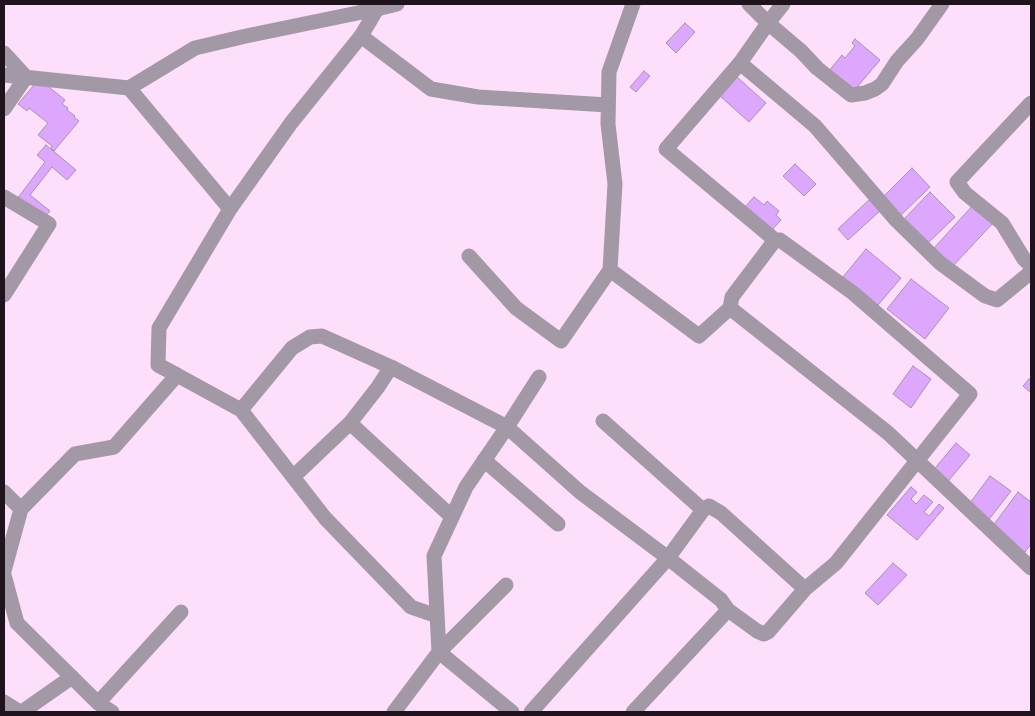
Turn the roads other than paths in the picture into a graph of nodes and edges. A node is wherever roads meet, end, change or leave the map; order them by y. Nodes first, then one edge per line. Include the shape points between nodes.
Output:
1 (397, 4) edge
2 (633, 4) edge
3 (749, 4) edge
4 (783, 4) edge
5 (942, 4) edge
6 (377, 9) junction
7 (768, 23) junction
8 (361, 36) junction
9 (4, 52) edge
10 (740, 63) junction
11 (4, 75) edge
12 (26, 77) junction
13 (129, 88) junction
14 (1031, 102) edge
15 (608, 105) junction
16 (4, 109) edge
17 (4, 197) edge
18 (230, 209) junction
19 (775, 240) junction
20 (468, 256) dead end
21 (1031, 266) edge
22 (610, 270) junction
23 (1031, 272) edge
24 (4, 295) edge
25 (730, 308) junction
26 (391, 367) junction
27 (177, 375) junction
28 (539, 377) dead end
29 (241, 410) junction
30 (603, 421) dead end
31 (350, 423) junction
32 (507, 427) junction
33 (484, 460) junction
34 (917, 461) junction
35 (293, 477) junction
36 (4, 492) edge
37 (20, 509) junction
38 (703, 510) junction
39 (452, 517) junction
40 (558, 524) dead end
41 (668, 558) junction
42 (1031, 568) edge
43 (4, 570) edge
44 (4, 575) edge
45 (506, 585) dead end
46 (805, 589) junction
47 (728, 610) junction
48 (181, 612) dead end
49 (437, 616) junction
50 (439, 652) junction
51 (72, 678) junction
52 (4, 702) edge
53 (98, 702) junction
54 (21, 712) edge
55 (112, 712) edge
56 (394, 712) edge
57 (512, 712) edge
58 (531, 712) edge
59 (633, 712) edge

1 - 6 street
2 - 15 street via 609,72
3 - 7 street
4 - 7 street
5 - 7 street via 882,84 865,93 851,95
6 - 8 street
6 - 13 street via 195,48
7 - 10 street
8 - 15 street via 431,89 478,97
8 - 18 street via 291,123
9 - 12 street
10 - 19 street via 666,149
10 - 23 street via 815,126 897,221 940,263 985,296 997,300
11 - 12 street
12 - 13 street
12 - 16 street
13 - 18 street
14 - 21 street via 957,182 965,193 1002,223
15 - 22 street via 615,184
17 - 24 street via 49,224
18 - 27 street via 159,328 158,365
19 - 25 street via 732,297
19 - 34 street via 780,240 853,293 970,394
20 - 22 street via 516,308 561,341
22 - 25 street via 699,336
25 - 34 street via 888,434
26 - 29 street via 322,336 310,337 292,348
26 - 31 street
26 - 32 street
27 - 29 street
27 - 37 street via 114,447 75,454
28 - 32 street
29 - 35 street
30 - 38 street
31 - 35 street
31 - 39 street
32 - 33 street
32 - 41 street via 580,492
33 - 39 street
33 - 40 street
34 - 42 street
34 - 46 street via 836,563
35 - 49 street via 325,518 411,607
36 - 37 street
37 - 43 street
38 - 41 street
38 - 46 street via 710,506 721,513
39 - 49 street via 434,556
41 - 47 street via 721,600
41 - 58 street
44 - 51 street via 17,623
45 - 50 street
46 - 47 street via 775,626 764,634
47 - 59 street
48 - 53 street
49 - 50 street
50 - 56 street
50 - 57 street
51 - 53 street
51 - 54 street
52 - 54 street
53 - 55 street

